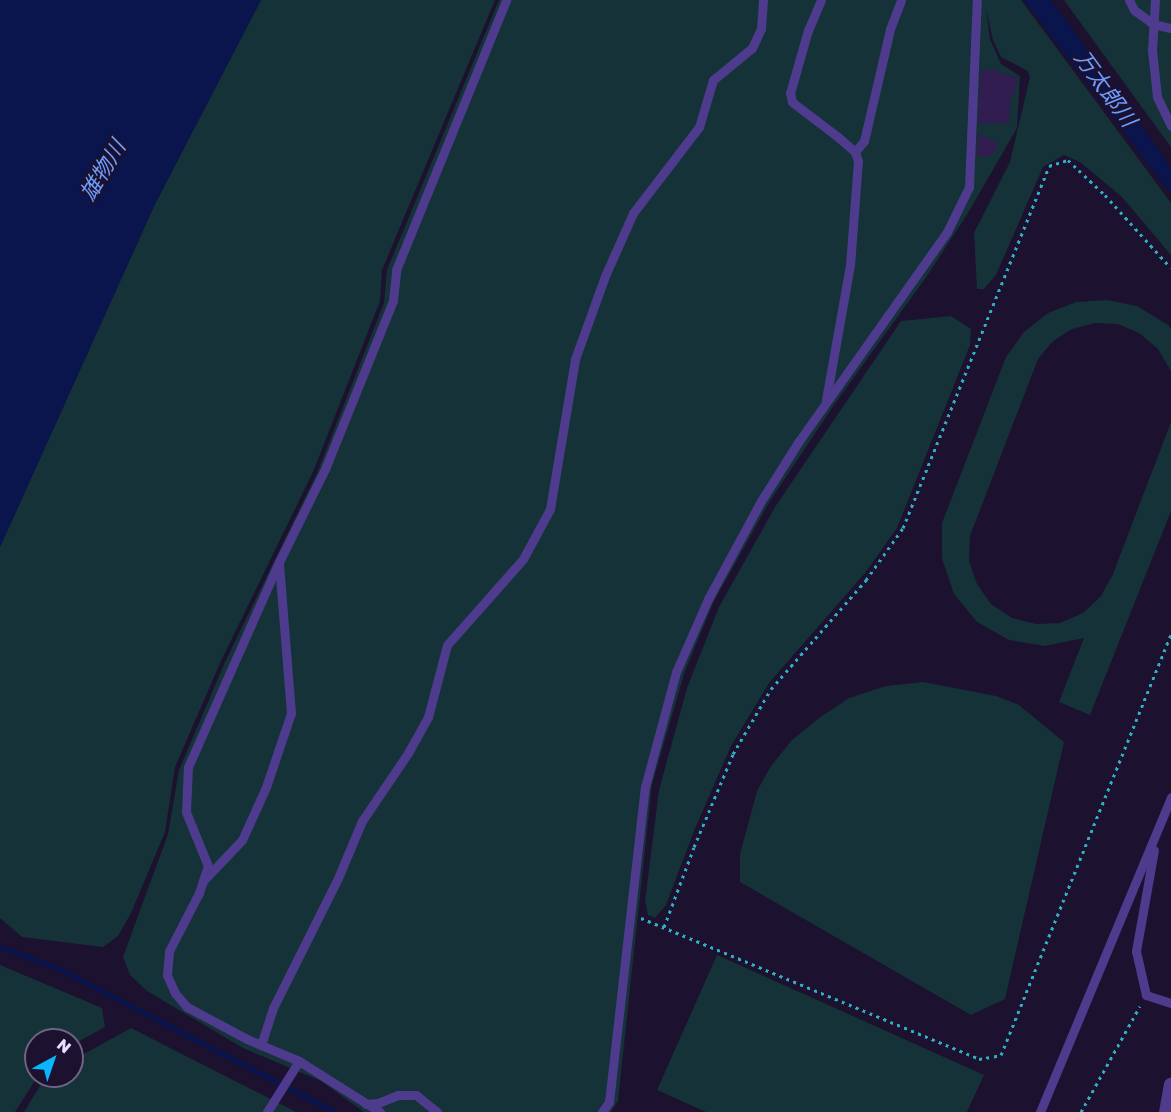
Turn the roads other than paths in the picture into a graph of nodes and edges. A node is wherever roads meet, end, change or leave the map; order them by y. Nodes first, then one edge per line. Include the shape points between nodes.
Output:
1 (506, 0) edge
2 (763, 0) edge
3 (821, 0) edge
4 (901, 0) edge
5 (977, 0) edge
6 (1130, 0) edge
7 (1155, 0) edge
8 (1154, 24) junction
9 (1171, 28) edge
10 (1171, 126) edge
11 (855, 152) junction
12 (825, 403) junction
13 (279, 562) junction
14 (1171, 797) edge
15 (1157, 833) junction
16 (203, 882) junction
17 (1171, 1003) edge
18 (261, 1045) junction
19 (298, 1063) junction
20 (1171, 1084) edge
21 (366, 1104) junction
22 (268, 1112) edge
23 (380, 1112) edge
24 (437, 1112) edge
25 (602, 1112) edge
26 (1040, 1112) edge
27 (1167, 1112) edge

1 - 13 lane via 396,270 393,302 330,459
2 - 18 lane via 761,29 753,48 713,80 699,127 633,213 604,276 574,358 550,509 523,559 447,645 428,717 362,821 339,878 273,1008
3 - 11 lane via 790,93 792,102
4 - 11 lane via 890,29 864,141
5 - 12 lane via 969,187 947,232
6 - 8 lane via 1134,10
7 - 8 lane
8 - 9 lane
8 - 10 lane via 1152,50 1157,97
11 - 12 lane via 858,160 850,265
12 - 25 lane via 756,510 708,599 676,672 645,787 609,1102
13 - 16 lane via 189,767 186,812 208,866
13 - 16 lane via 291,713 266,787 242,840
14 - 15 lane
15 - 17 lane via 1136,951 1146,995
15 - 26 lane
16 - 18 lane via 169,951 167,975 187,1007
18 - 19 lane
19 - 21 lane
19 - 22 lane
20 - 27 street
21 - 23 lane
21 - 24 lane via 398,1095 416,1095

